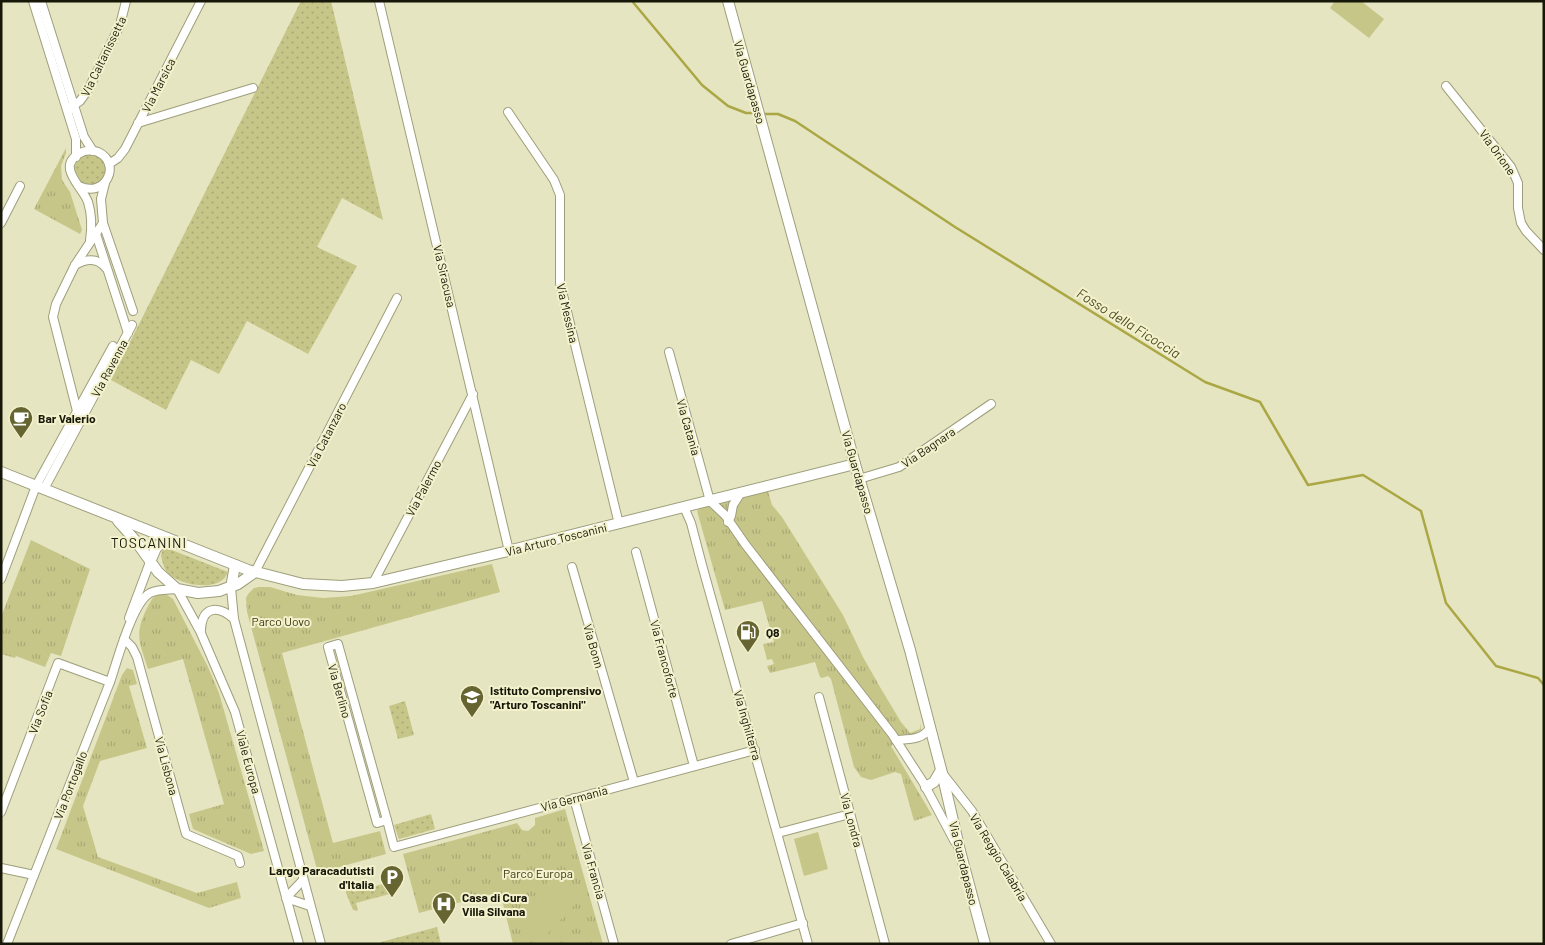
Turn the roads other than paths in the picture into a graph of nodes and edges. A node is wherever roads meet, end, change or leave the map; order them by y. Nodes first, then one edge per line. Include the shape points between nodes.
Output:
1 (33, 1) edge
2 (41, 1) edge
3 (126, 1) edge
4 (200, 1) edge
5 (379, 1) edge
6 (728, 1) edge
7 (1446, 86) dead end
8 (253, 88) dead end
9 (70, 108) junction
10 (508, 112) dead end
11 (138, 123) junction
12 (93, 151) junction
13 (76, 157) junction
14 (109, 164) junction
15 (105, 184) junction
16 (20, 186) dead end
17 (79, 186) junction
18 (1, 223) edge
19 (102, 223) junction
20 (96, 234) junction
21 (90, 240) junction
22 (1544, 250) edge
23 (74, 265) junction
24 (107, 268) junction
25 (127, 295) junction
26 (117, 298) junction
27 (397, 298) dead end
28 (133, 311) dead end
29 (113, 346) dead end
30 (669, 352) dead end
31 (473, 394) junction
32 (991, 404) dead end
33 (77, 411) junction
34 (855, 464) junction
35 (1, 472) edge
36 (859, 480) junction
37 (40, 488) junction
38 (740, 494) junction
39 (710, 501) junction
40 (684, 507) junction
41 (116, 518) junction
42 (728, 522) junction
43 (619, 524) junction
44 (167, 538) junction
45 (509, 551) junction
46 (636, 552) dead end
47 (150, 562) junction
48 (235, 565) junction
49 (572, 567) dead end
50 (255, 572) junction
51 (1, 578) edge
52 (373, 583) junction
53 (231, 588) junction
54 (177, 589) junction
55 (234, 620) junction
56 (130, 625) junction
57 (200, 631) junction
58 (124, 639) junction
59 (110, 682) junction
60 (818, 697) dead end
61 (930, 728) junction
62 (896, 740) junction
63 (755, 750) junction
64 (694, 766) junction
65 (942, 772) junction
66 (634, 782) junction
67 (926, 787) junction
68 (574, 798) junction
69 (1, 812) edge
70 (850, 814) junction
71 (387, 820) junction
72 (778, 833) junction
73 (394, 847) joint
74 (960, 851) junction
75 (240, 863) dead end
76 (1, 868) edge
77 (34, 875) junction
78 (303, 880) junction
79 (286, 898) junction
80 (310, 906) junction
81 (803, 923) junction
82 (7, 944) edge
83 (299, 944) edge
84 (320, 944) edge
85 (614, 944) edge
86 (731, 944) edge
87 (808, 944) edge
88 (885, 944) edge
89 (985, 944) edge
90 (1051, 944) edge

1 - 9 street, Via Caltanissetta
2 - 9 street, Via Caltanissetta
3 - 9 street, Via Caltanissetta via 120,25 83,99
4 - 11 street, Via Marsica
5 - 31 street, Via Siracusa
6 - 34 street, Via Guardapasso
7 - 22 street, Via Orione via 1511,166 1518,183 1521,223
8 - 11 street
9 - 12 street, Via Caltanissetta
9 - 13 street, Via Caltanissetta
10 - 43 street, Via Messina via 554,180 560,195 560,283
11 - 14 street, Via Marsica via 123,153
12 - 13 street
12 - 14 street via 103,155
13 - 17 street via 72,162 71,175
14 - 15 street
15 - 17 street via 92,190
15 - 19 street via 101,199
16 - 18 street
17 - 21 street via 92,218
19 - 20 street
19 - 25 street
20 - 21 street
20 - 24 street
21 - 23 street
23 - 24 street via 96,260
23 - 33 street via 53,317
24 - 26 street
25 - 26 street
25 - 28 street
26 - 37 street, Via Ravenna via 130,329
27 - 50 street, Via Catanzaro
29 - 33 street
30 - 39 street, Via Catania
31 - 45 street, Via Siracusa
31 - 52 street, Via Palermo
32 - 36 street, Via Bagnara via 902,466
33 - 37 street
34 - 36 street, Via Guardapasso
34 - 38 street, Via Arturo Toscanini
35 - 37 street, Via Arturo Toscanini
36 - 61 street, Via Guardapasso via 895,595
37 - 41 street, Via Arturo Toscanini
37 - 51 street
38 - 39 street, Via Arturo Toscanini
38 - 42 street
39 - 40 street, Via Arturo Toscanini
39 - 42 street
40 - 43 street, Via Arturo Toscanini
40 - 63 street, Via Inghilterra
41 - 44 street, Via Arturo Toscanini
41 - 47 street, Via Arturo Toscanini
42 - 62 street
43 - 45 street, Via Arturo Toscanini
44 - 47 street via 156,548
44 - 48 street, Via Arturo Toscanini
45 - 52 street, Via Arturo Toscanini
46 - 64 street, Via Francoforte
47 - 54 street, Via Arturo Toscanini
47 - 56 street, Via Portogallo via 128,616
48 - 50 street, Via Arturo Toscanini
48 - 53 street
49 - 66 street, Via Bonn
50 - 52 street, Via Arturo Toscanini via 319,586
50 - 53 street
53 - 54 street via 202,593
53 - 55 street, Viale Europa
54 - 56 street, Via Portogallo via 156,590 148,594
54 - 57 street, Viale Europa
55 - 57 street via 221,610 211,611 202,618
55 - 78 street, Viale Europa
56 - 58 street, Via Portogallo
57 - 79 street, Viale Europa via 235,712
58 - 59 street, Via Portogallo
58 - 75 street, Via Lisbona via 137,657 186,834 238,856
59 - 69 street, Via Sofia via 58,663
59 - 77 street, Via Portogallo
60 - 70 street, Via Londra
61 - 62 street via 918,738
61 - 65 street, Via Guardapasso
62 - 67 street
63 - 64 street, Via Germania
63 - 72 street, Via Inghilterra
64 - 66 street, Via Germania
65 - 67 street
65 - 74 street, Via Guardapasso
65 - 90 street, Via Reggio Calabria via 972,811
66 - 68 street, Via Germania
67 - 74 street
68 - 73 street, Via Germania
68 - 85 street, Via Francia
70 - 72 street
70 - 88 street, Via Londra
71 - 71 street, Via Berlino via 338,644 328,647 376,823
71 - 73 street, Via Berlino
72 - 81 street, Via Inghilterra
74 - 89 street, Via Guardapasso
76 - 77 street
77 - 82 street, Via Portogallo
78 - 79 street
78 - 80 street, Viale Europa
79 - 80 street
79 - 83 street, Viale Europa
80 - 84 street, Viale Europa
81 - 86 street
81 - 87 street, Via Inghilterra

